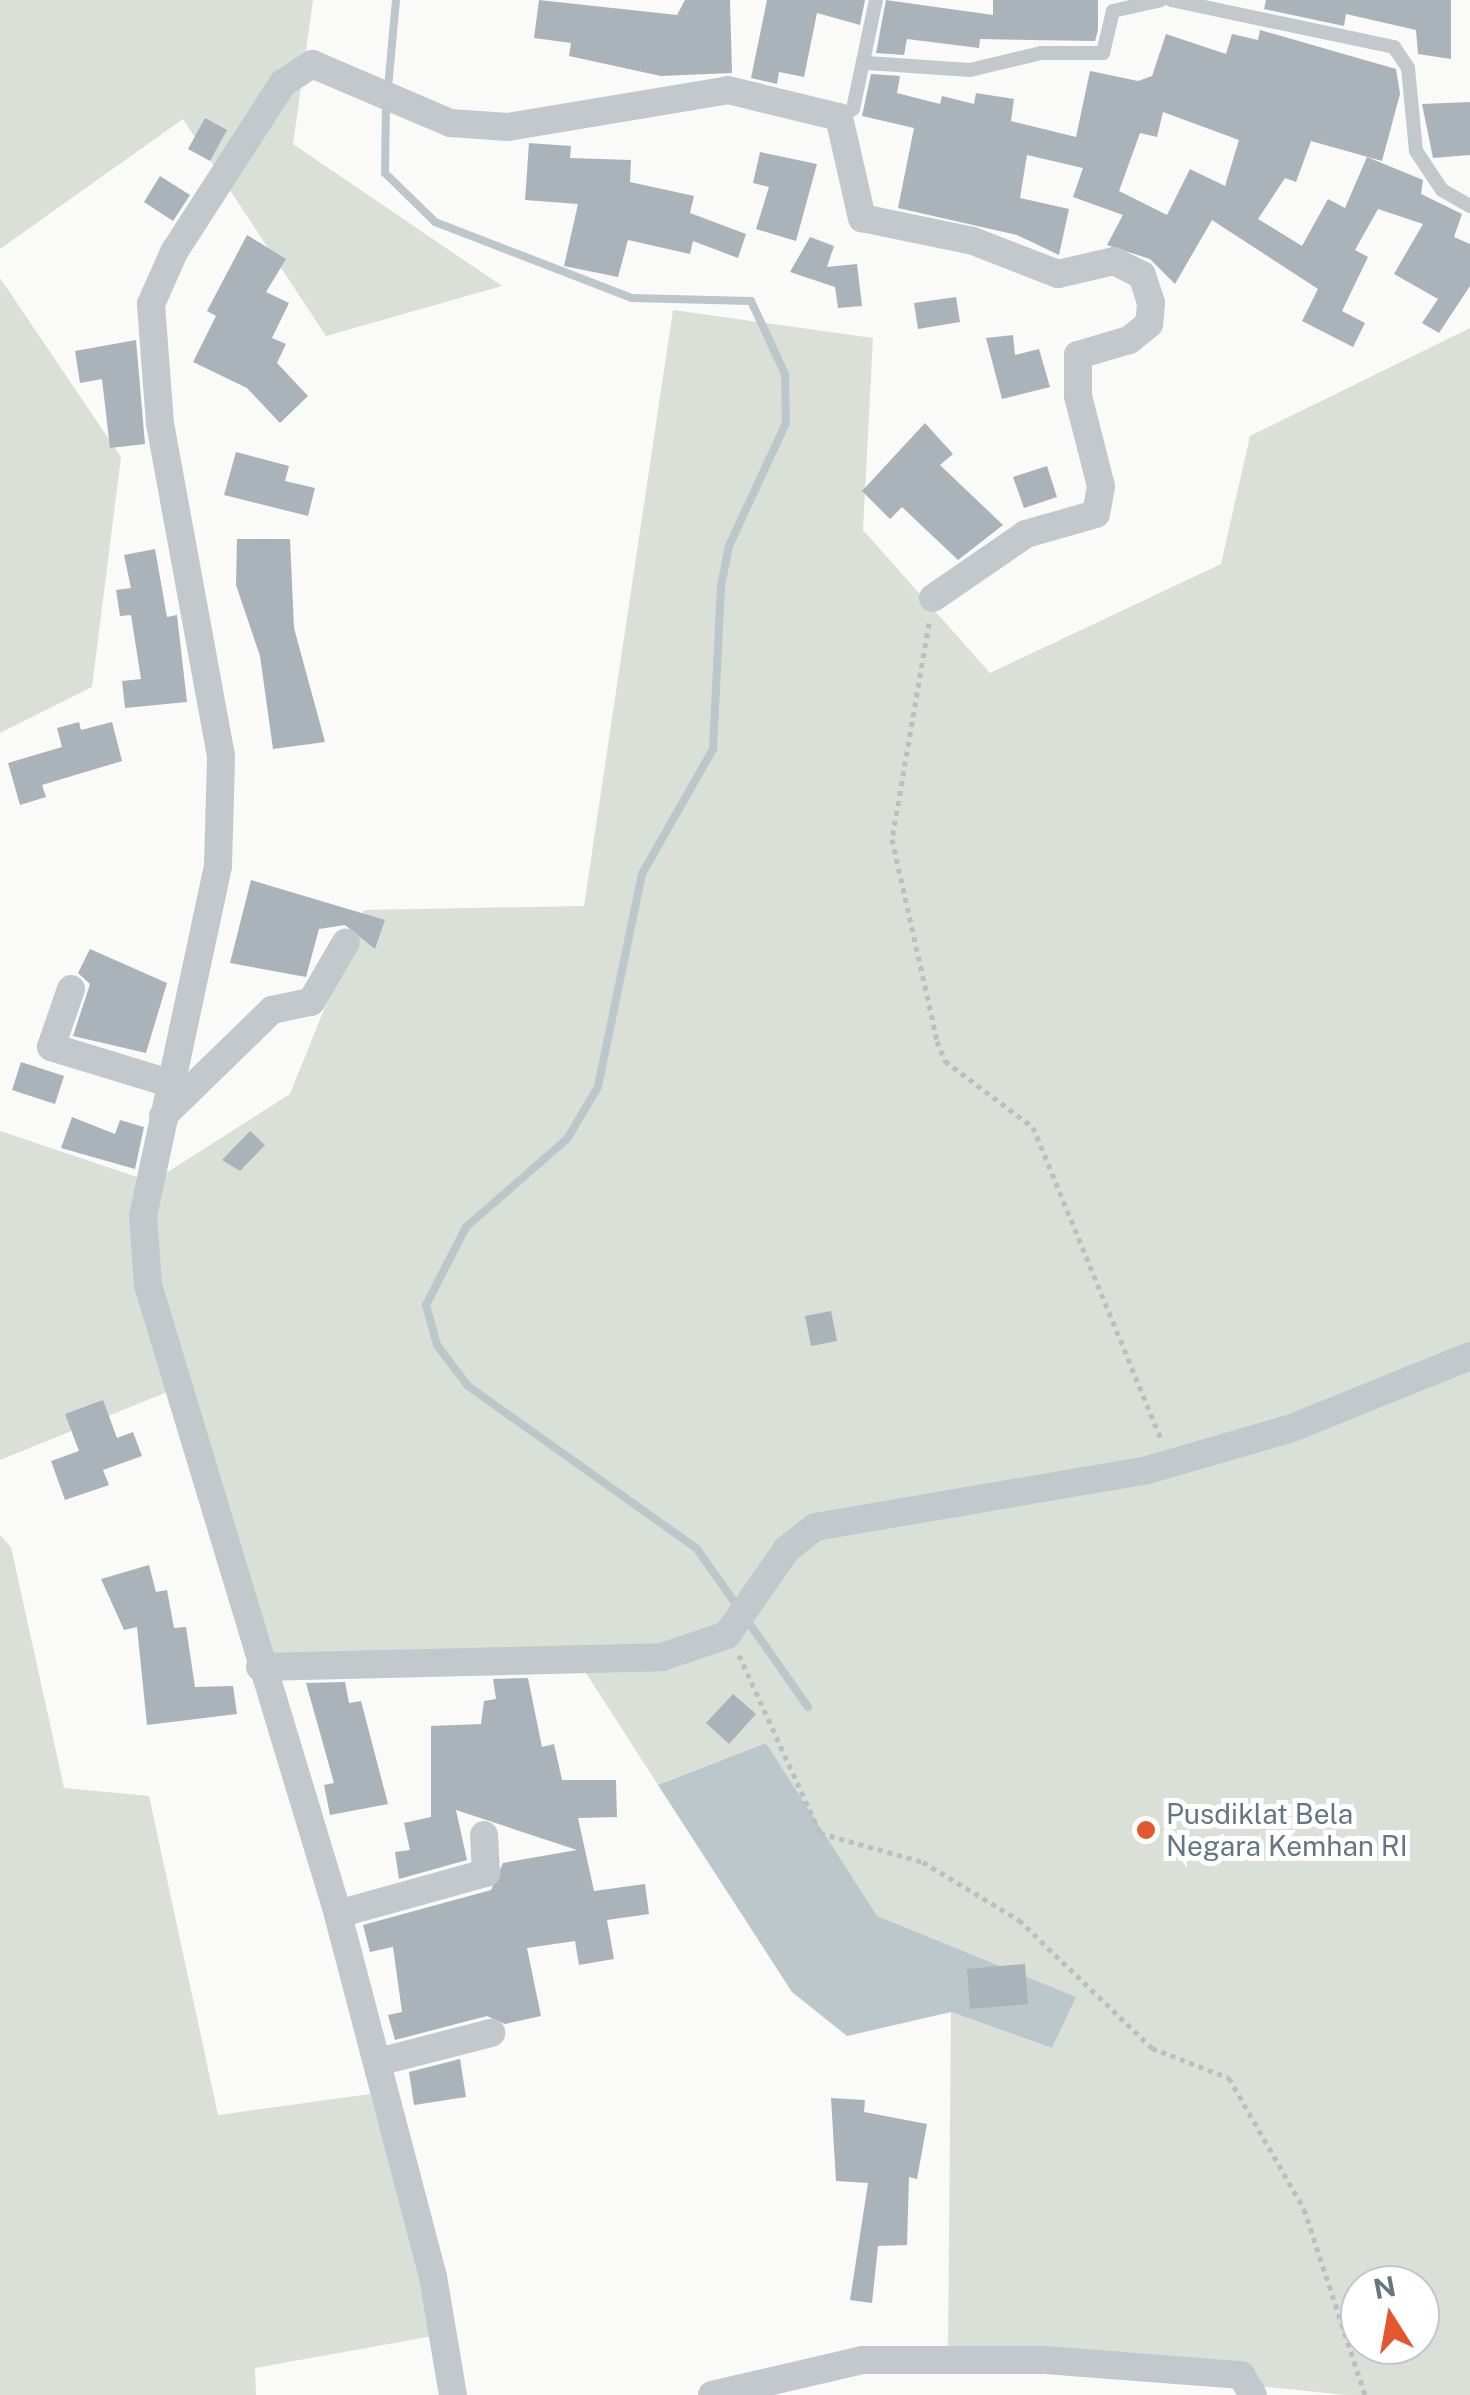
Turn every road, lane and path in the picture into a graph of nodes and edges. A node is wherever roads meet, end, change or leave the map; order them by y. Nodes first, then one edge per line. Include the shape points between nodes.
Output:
1 (876, 0) edge
2 (1161, 0) edge
3 (1171, 0) edge
4 (867, 63) junction
5 (839, 116) junction
6 (1470, 206) edge
7 (933, 598) joint
8 (346, 942) dead end
9 (70, 989) dead end
10 (169, 1083) junction
11 (163, 1116) junction
12 (1470, 1356) edge
13 (1170, 1458) junction
14 (727, 1636) junction
15 (260, 1667) junction
16 (484, 1835) dead end
17 (338, 1914) junction
18 (491, 2034) dead end
19 (378, 2062) junction
20 (453, 2395) edge
21 (712, 2395) edge
22 (1253, 2395) edge
23 (1364, 2395) edge

1 - 4 lane
2 - 4 lane via 1112,11 1103,54 1041,53 970,70
3 - 6 lane via 1394,47 1408,68 1416,152 1442,190
4 - 5 lane via 854,109
5 - 7 street via 862,218 972,241 1058,274 1114,261 1142,275 1151,303 1149,324 1130,340 1078,355 1078,396 1101,486 1096,514 1026,534
5 - 10 street via 728,90 508,127 450,123 312,64 283,83 174,252 152,304 160,424 221,756 218,866
7 - 13 path via 892,840 937,1041 944,1060 1033,1127
8 - 11 street via 311,1002 272,1010
9 - 10 street via 51,1047
10 - 11 street
11 - 15 street via 143,1216 148,1285
12 - 13 street via 1292,1428
13 - 14 street via 1144,1472 876,1510 815,1527 787,1549
14 - 15 street via 662,1657
14 - 23 path via 820,1833 923,1862 1019,1920 1152,2048 1229,2078 1304,2209
15 - 17 street
16 - 17 street via 486,1874
17 - 19 street
18 - 19 street
19 - 20 street
21 - 22 street via 862,2360 1241,2375

